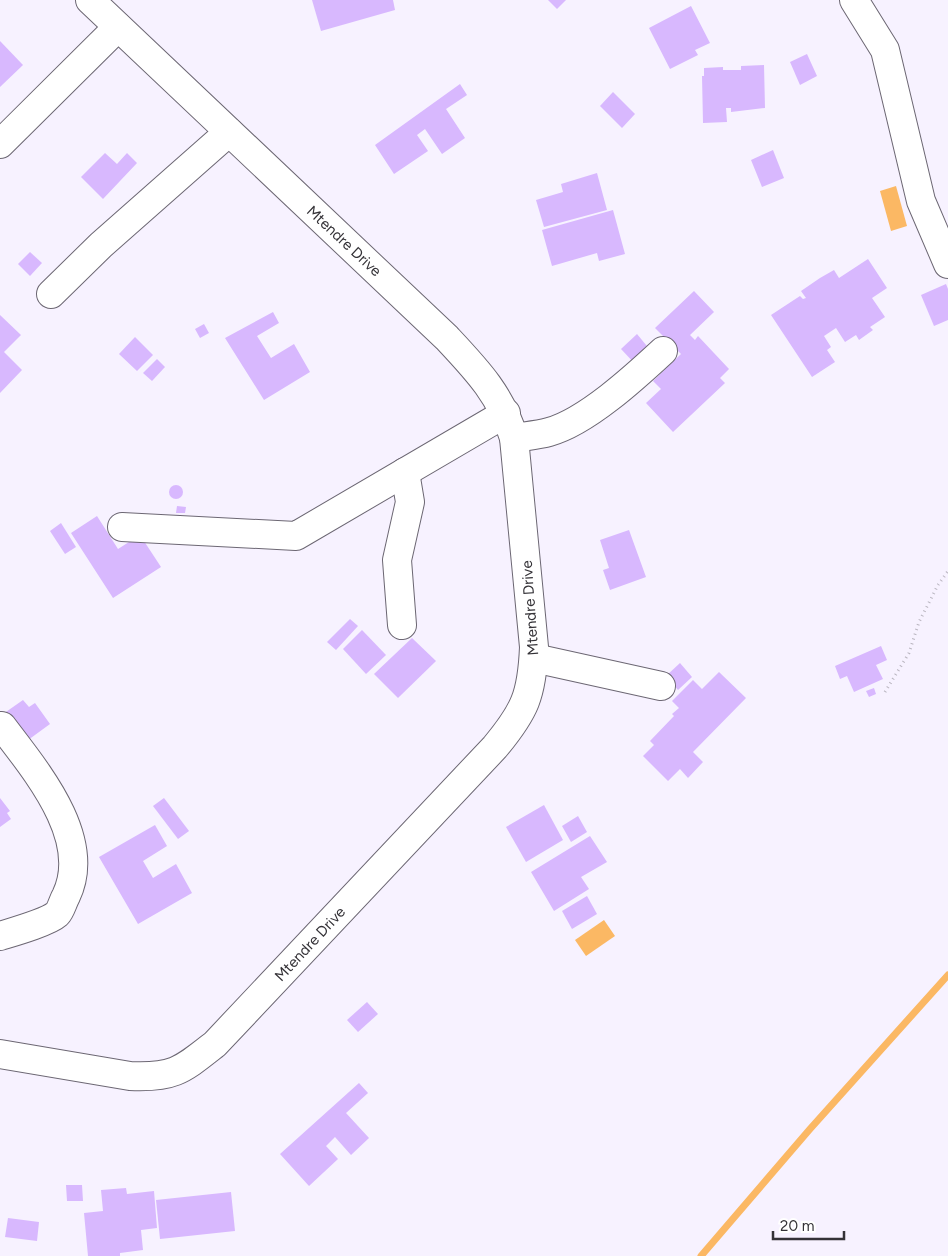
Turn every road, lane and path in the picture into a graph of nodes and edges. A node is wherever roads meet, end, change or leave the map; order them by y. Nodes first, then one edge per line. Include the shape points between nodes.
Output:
1 (90, 0) edge
2 (854, 0) edge
3 (118, 26) junction
4 (229, 132) junction
5 (0, 144) edge
6 (948, 264) edge
7 (51, 294) dead end
8 (663, 351) dead end
9 (510, 425) junction
10 (405, 472) junction
11 (122, 527) dead end
12 (948, 571) edge
13 (402, 625) dead end
14 (534, 658) junction
15 (660, 686) dead end
16 (885, 692) dead end
17 (2, 726) dead end
18 (0, 936) edge
19 (0, 1054) edge

1 - 3 street, Mtendre Drive
2 - 6 street via 885,50 921,201
3 - 4 street, Mtendre Drive
3 - 5 street
4 - 7 street via 101,244
4 - 9 street, Mtendre Drive via 447,338 491,388
8 - 9 street via 633,379 589,412 550,432
9 - 10 street
9 - 14 street, Mtendre Drive
10 - 11 street via 296,536
10 - 13 street via 410,502 396,560
12 - 16 path via 919,622 909,653
14 - 15 street
14 - 19 street, Mtendre Drive via 526,704 514,725 215,1044 186,1068 151,1077 130,1076
17 - 18 street via 50,792 72,846 72,883 57,914

